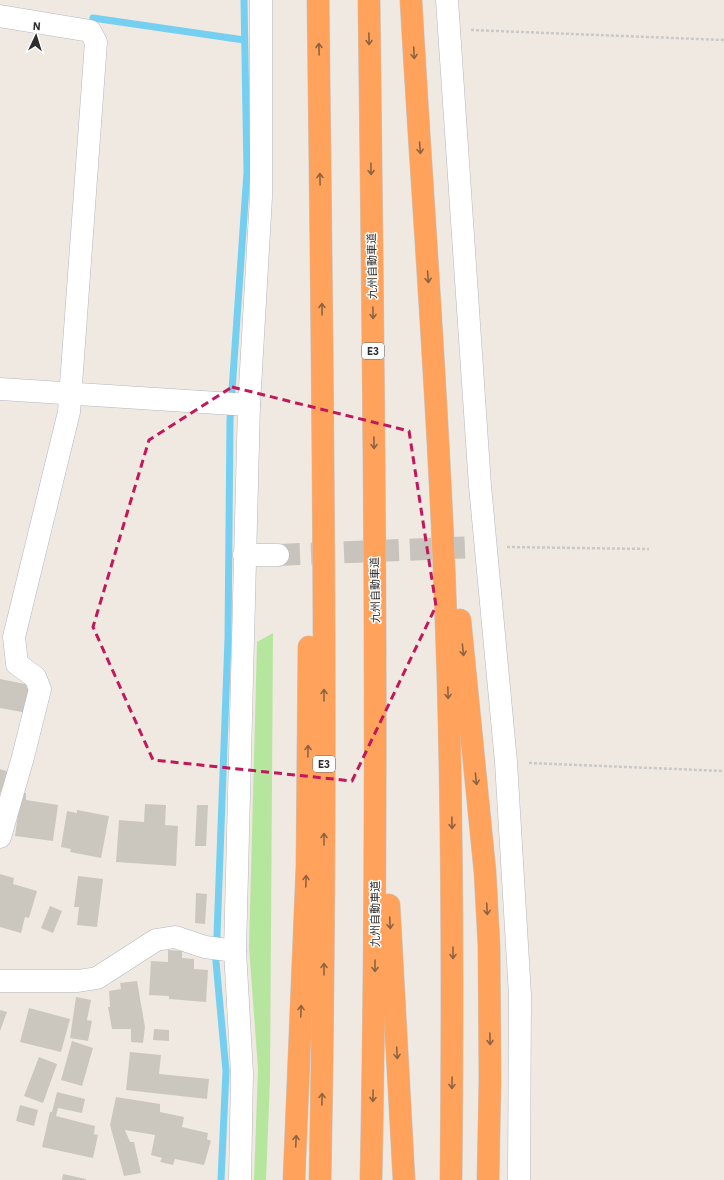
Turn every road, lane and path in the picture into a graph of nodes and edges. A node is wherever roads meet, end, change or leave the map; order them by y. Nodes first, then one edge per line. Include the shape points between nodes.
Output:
1 (261, 0) edge
2 (318, 0) edge
3 (369, 0) edge
4 (411, 0) edge
5 (446, 0) edge
6 (0, 16) edge
7 (449, 29) junction
8 (724, 40) edge
9 (433, 347) junction
10 (322, 348) junction
11 (0, 389) edge
12 (69, 392) junction
13 (249, 405) junction
14 (481, 546) junction
15 (649, 549) dead end
16 (244, 555) junction
17 (278, 555) tunnel mouth
18 (376, 703) junction
19 (506, 762) junction
20 (724, 771) edge
21 (0, 837) edge
22 (235, 951) junction
23 (0, 981) edge
24 (240, 1180) edge
25 (294, 1180) edge
26 (320, 1180) edge
27 (371, 1180) edge
28 (404, 1180) edge
29 (451, 1180) edge
30 (488, 1180) edge
31 (519, 1180) edge

1 - 13 street via 261,197
10 -> 2 highway, E3
3 -> 18 highway, 九州自動車道 / E3
4 -> 9 highway
5 - 7 street
6 - 12 street via 90,31 96,42
7 - 8 path
7 - 14 street via 480,486
9 -> 29 highway via 450,760 453,978
9 -> 30 highway via 485,872 489,946
25 -> 10 highway via 307,866 310,519
26 -> 10 highway, E3 via 324,1009
11 - 12 street
12 - 13 street
12 - 21 street via 69,412 14,637 17,664 35,677 40,689
13 - 16 street
14 - 15 path
14 - 19 street
16 - 17 street
16 - 22 street
18 -> 27 highway, 九州自動車道 / E3
18 -> 28 highway
19 - 20 path
19 - 31 street via 520,995
22 - 23 street via 205,947 175,937 156,940 97,978 78,981
22 - 24 street via 242,1074

